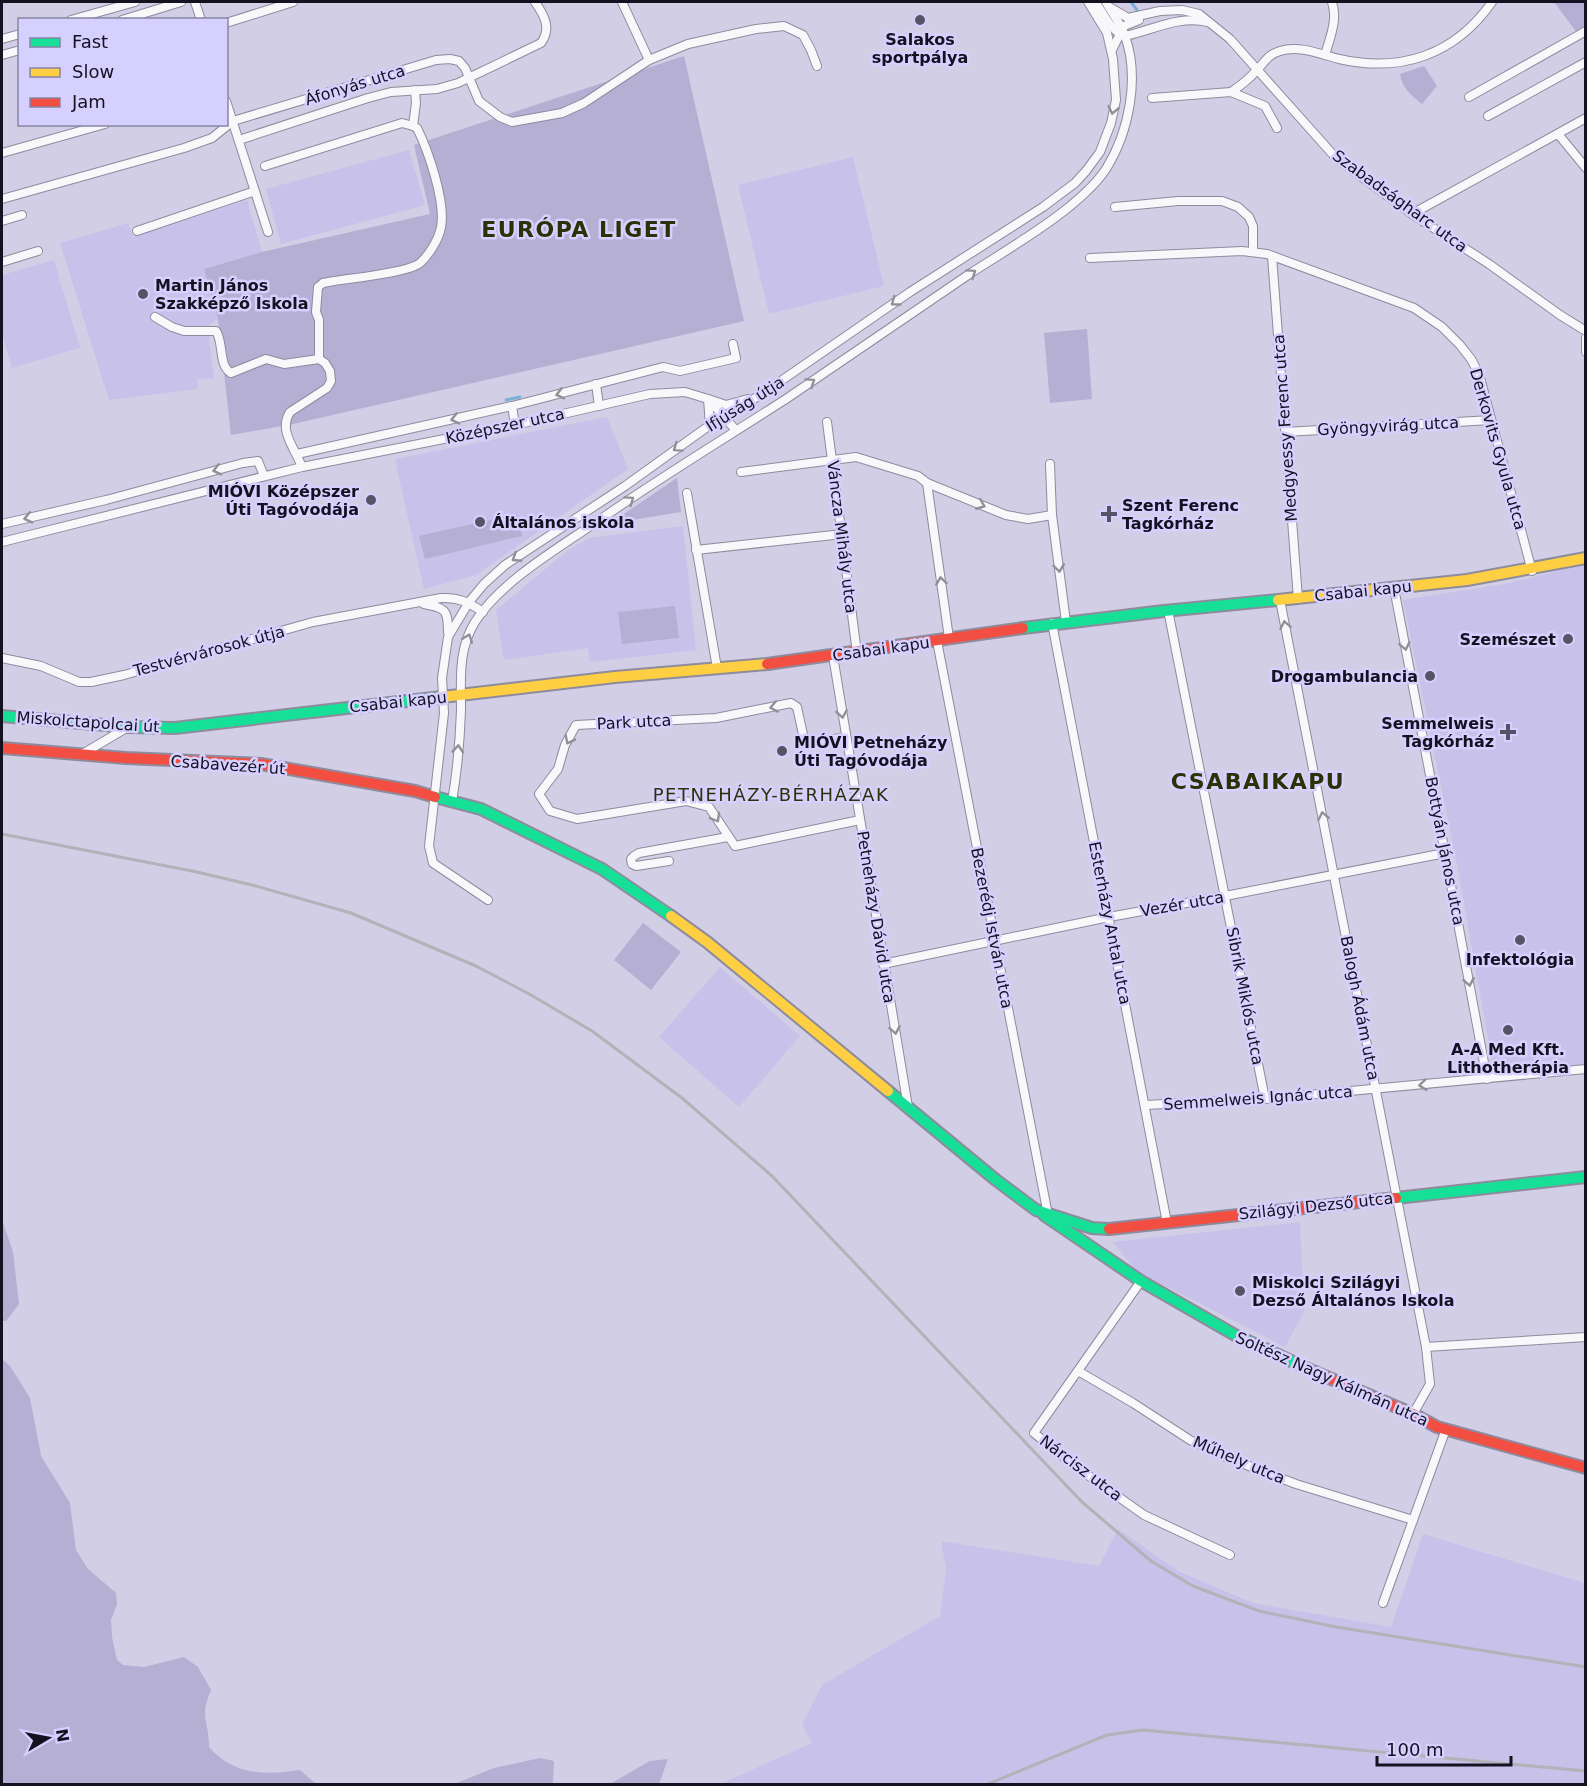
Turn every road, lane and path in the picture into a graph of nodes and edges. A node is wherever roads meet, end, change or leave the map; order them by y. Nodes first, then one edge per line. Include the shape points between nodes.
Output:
1 (135, 2) edge
2 (182, 2) edge
3 (195, 2) edge
4 (294, 2) edge
5 (535, 2) edge
6 (622, 2) edge
7 (1088, 2) edge
8 (1095, 2) edge
9 (1332, 2) edge
10 (1492, 2) edge
11 (1107, 4) edge
12 (1170, 11) junction
13 (78, 18) edge
14 (129, 18) edge
15 (200, 18) edge
16 (228, 22) edge
17 (1209, 23) junction
18 (1586, 31) edge
19 (1122, 33) junction
20 (18, 35) edge
21 (2, 39) edge
22 (1112, 50) junction
23 (18, 51) edge
24 (2, 55) edge
25 (1325, 55) junction
26 (649, 60) junction
27 (1586, 62) edge
28 (817, 66) dead end
29 (1257, 70) junction
30 (469, 78) junction
31 (415, 90) junction
32 (1232, 92) junction
33 (1469, 97) dead end
34 (1152, 98) dead end
35 (228, 107) edge
36 (1488, 116) dead end
37 (1586, 118) edge
38 (233, 121) junction
39 (228, 125) edge
40 (98, 126) edge
41 (227, 126) edge
42 (413, 126) junction
43 (1278, 128) dead end
44 (1558, 134) junction
45 (239, 140) junction
46 (2, 153) edge
47 (265, 166) dead end
48 (1586, 168) edge
49 (255, 190) junction
50 (2, 199) edge
51 (1115, 207) dead end
52 (1412, 214) junction
53 (22, 215) dead end
54 (2, 221) edge
55 (137, 231) dead end
56 (268, 232) dead end
57 (38, 251) dead end
58 (1252, 252) junction
59 (1272, 256) junction
60 (1089, 258) dead end
61 (2, 262) edge
62 (155, 317) dead end
63 (1586, 331) edge
64 (1586, 338) edge
65 (733, 344) dead end
66 (1586, 352) edge
67 (319, 359) junction
68 (596, 384) junction
69 (756, 397) junction
70 (708, 399) junction
71 (783, 401) junction
72 (512, 406) junction
73 (599, 406) junction
74 (726, 417) junction
75 (1491, 420) junction
76 (828, 422) dead end
77 (515, 425) junction
78 (710, 425) junction
79 (734, 428) junction
80 (1286, 432) junction
81 (712, 445) junction
82 (297, 454) junction
83 (833, 461) junction
84 (1050, 464) dead end
85 (302, 467) junction
86 (741, 472) dead end
87 (264, 476) junction
88 (927, 483) junction
89 (687, 493) dead end
90 (1052, 515) junction
91 (2, 524) edge
92 (843, 534) junction
93 (2, 542) edge
94 (696, 550) junction
95 (1586, 558) edge
96 (1532, 571) junction
97 (1394, 588) junction
98 (1298, 599) junction
99 (1281, 600) junction
100 (469, 602) junction
101 (419, 603) junction
102 (1168, 610) junction
103 (483, 612) junction
104 (1066, 622) junction
105 (1052, 623) junction
106 (448, 634) junction
107 (949, 638) junction
108 (937, 641) junction
109 (857, 653) junction
110 (833, 656) junction
111 (2, 658) edge
112 (717, 668) junction
113 (460, 695) junction
114 (443, 697) junction
115 (2, 716) edge
116 (128, 727) junction
117 (175, 728) joint
118 (846, 737) junction
119 (102, 743) junction
120 (2, 748) edge
121 (80, 754) junction
122 (96, 755) junction
123 (435, 796) junction
124 (452, 802) junction
125 (860, 820) junction
126 (728, 837) junction
127 (1446, 853) junction
128 (669, 861) dead end
129 (1334, 874) junction
130 (1225, 896) junction
131 (488, 900) dead end
132 (1109, 917) junction
133 (994, 940) junction
134 (884, 964) junction
135 (1586, 1069) edge
136 (1487, 1078) junction
137 (1376, 1090) junction
138 (1265, 1099) junction
139 (1145, 1105) junction
140 (908, 1107) junction
141 (1586, 1177) edge
142 (1396, 1198) junction
143 (1036, 1210) junction
144 (1048, 1215) junction
145 (1167, 1222) junction
146 (1082, 1226) junction
147 (1097, 1250) junction
148 (1141, 1281) junction
149 (1586, 1337) edge
150 (1426, 1347) junction
151 (1078, 1371) junction
152 (1413, 1414) junction
153 (1446, 1429) junction
154 (1586, 1468) edge
155 (1413, 1520) junction
156 (1230, 1555) dead end
157 (1383, 1603) dead end

1 - 13 street
2 - 14 street
3 - 15 street
4 - 16 street
5 - 30 street, Áfonyás utca via 547,24 541,43
6 - 26 street
7 - 22 street, Ifjúság útja via 1107,33
8 - 19 street, Ifjúság útja
9 - 25 street via 1334,21
10 - 25 street via 1469,29 1419,58 1377,65
11 - 12 street, Szabadságharc utca via 1128,18
11 - 19 street, Ifjúság útja
12 - 17 street, Szabadságharc utca via 1199,14
12 - 19 street, Szabadságharc utca via 1126,24
17 - 19 street via 1196,19
17 - 29 street, Szabadságharc utca via 1230,39
18 - 33 street
19 - 22 street
71 -> 19 street, Ifjúság útja via 1085,194 1106,169 1126,118 1132,81
20 - 21 street
22 -> 69 street, Ifjúság útja via 1116,100 1111,123 1100,152 1075,183
23 - 24 street
25 - 29 street via 1282,50 1270,54
26 - 28 street via 702,40 784,26 803,35
26 - 30 street via 562,113 512,122 479,101
27 - 36 street
29 - 32 street
29 - 52 street, Szabadságharc utca via 1336,158
30 - 31 street, Áfonyás utca via 437,89
30 - 38 street, Áfonyás utca via 459,61 436,60
31 - 42 street, Áfonyás utca
31 - 45 street, Áfonyás utca via 368,98
32 - 34 street
32 - 43 street via 1265,106
35 - 38 street
37 - 44 street
38 - 39 street, Áfonyás utca
38 - 45 street
40 - 46 street
41 - 50 street, Áfonyás utca via 212,138 184,148
42 - 47 street via 402,123
42 - 67 street via 426,146 437,186 441,227 435,243 419,263 402,271 318,287
44 - 48 street
44 - 52 street
45 - 49 street
49 - 55 street
49 - 56 street
51 - 58 street via 1222,201 1249,217
52 - 63 street, Szabadságharc utca
53 - 54 street
57 - 61 street
58 - 59 street, Derkovits Gyula utca
58 - 60 street, Derkovits Gyula utca
59 - 75 street, Derkovits Gyula utca via 1414,308 1442,327 1479,374
59 - 80 street, Medgyessy Ferenc utca
62 - 67 street via 184,331 216,331 226,368 231,373 266,359 284,364
64 - 66 street
65 - 68 street, Középszer utca via 736,358 680,371 663,367
67 - 82 street via 326,363 331,381 286,417 286,434
68 -> 72 street, Középszer utca
68 - 73 street
69 - 70 street, Középszer utca via 726,405
69 - 74 street, Ifjúság útja
70 - 73 street, Középszer utca via 685,392 650,394
70 - 74 street
70 - 78 street
71 - 79 street, Ifjúság útja via 777,400
71 - 81 street, Ifjúság útja
72 - 77 street
72 -> 82 street, Középszer utca
73 - 77 street, Középszer utca
74 - 78 street, Ifjúság útja
74 - 79 street
75 - 80 street, Gyöngyvirág utca
75 - 96 street, Derkovits Gyula utca
76 - 83 street, Váncza Mihály utca
77 - 85 street, Középszer utca
78 -> 100 street, Ifjúság útja via 506,565
79 - 81 street, Ifjúság útja
80 - 98 street, Medgyessy Ferenc utca
103 -> 81 street, Ifjúság útja via 518,578
82 - 85 street
83 - 86 street
83 - 88 street via 856,458 918,476
83 - 92 street, Váncza Mihály utca
84 - 90 street
85 - 87 street, Középszer utca
87 -> 91 street via 258,461 243,463
87 - 93 street, Középszer utca
88 -> 90 street via 1006,515 1028,519
107 -> 88 street
89 - 94 street
90 -> 104 street
92 - 94 street
92 - 109 street, Váncza Mihály utca
94 - 112 street
95 - 96 street, Csabai kapu
96 - 97 street, Csabai kapu
97 - 98 street, Csabai kapu
97 -> 127 street, Bottyán János utca
98 - 99 street, Csabai kapu
99 - 102 street, Csabai kapu
129 -> 99 street, Balogh Ádám utca
100 - 101 street, Testvérvárosok útja via 454,597
100 - 103 street, Testvérvárosok útja
100 - 106 street, Ifjúság útja
101 - 106 street, Testvérvárosok útja via 444,609
101 - 111 street, Testvérvárosok útja via 313,622 91,682 79,682 41,666
102 - 104 street, Csabai kapu
102 - 130 street, Sibrik Miklós utca
113 -> 103 street, Ifjúság útja via 466,638
104 - 105 street, Csabai kapu
105 - 107 street, Csabai kapu
105 - 132 street, Esterházy Antal utca
106 - 114 street, Ifjúság útja
107 - 108 street, Csabai kapu
108 - 109 street, Csabai kapu
108 - 133 street, Bezerédj István utca
109 - 110 street, Csabai kapu
110 - 112 street, Csabai kapu
110 -> 118 street, Petneházy Dávid utca
112 - 113 street, Csabai kapu
113 - 114 street, Csabai kapu
124 -> 113 street, Ifjúság útja
114 - 117 street, Csabai kapu
114 - 123 street, Ifjúság útja
115 - 116 street, Miskolctapolcai út
116 - 117 street, Miskolctapolcai út
116 - 119 street
118 - 125 street, Petneházy Dávid utca
118 -> 126 street, Park utca via 811,743 804,740 797,706 791,704 716,718 576,725 558,769 540,794 550,811 577,819 686,801 709,807
119 - 121 street
119 - 122 street
120 - 121 street, Csabavezér út
121 - 122 street, Csabavezér út
122 - 123 street, Csabavezér út via 261,764
123 - 124 street, Csabavezér út
123 - 131 street, Ifjúság útja via 429,846 432,863
124 - 140 street, Csabavezér út via 481,809 602,869 656,905 707,942
125 - 126 street via 735,846
125 - 134 street, Petneházy Dávid utca
126 - 128 street via 639,853 631,859 636,867
127 - 129 street, Vezér utca
127 -> 136 street, Bottyán János utca
129 - 130 street, Vezér utca
129 - 137 street, Balogh Ádám utca
130 - 132 street, Vezér utca
130 - 138 street, Sibrik Miklós utca
132 - 133 street, Vezér utca
132 - 139 street, Esterházy Antal utca
133 - 134 street, Vezér utca
133 - 144 street, Bezerédj István utca
134 -> 140 street, Petneházy Dávid utca
135 - 136 street, Semmelweis Ignác utca
136 -> 137 street, Semmelweis Ignác utca
137 - 138 street, Semmelweis Ignác utca
137 - 142 street, Balogh Ádám utca
138 - 139 street, Semmelweis Ignác utca
139 - 145 street, Esterházy Antal utca
140 - 143 street, Csabavezér út
141 - 142 street, Szilágyi Dezső utca
142 - 145 street, Szilágyi Dezső utca
142 - 150 street, Balogh Ádám utca
143 - 144 street, Szilágyi Dezső utca
143 - 147 street, Soltész Nagy Kálmán utca
144 - 146 street, Szilágyi Dezső utca
145 - 146 street, Szilágyi Dezső utca via 1114,1229
146 - 147 street, Soltész Nagy Kálmán utca
147 - 148 street, Soltész Nagy Kálmán utca
148 - 151 street, Nárcisz utca
148 - 152 street, Soltész Nagy Kálmán utca via 1235,1335
149 - 150 street
150 - 152 street, Balogh Ádám utca via 1430,1384
151 - 155 street, Műhely utca via 1223,1456 1296,1484
151 - 156 street, Nárcisz utca via 1034,1433 1144,1515
152 - 153 street, Soltész Nagy Kálmán utca
153 - 154 street, Soltész Nagy Kálmán utca
153 - 155 street
155 - 157 street

